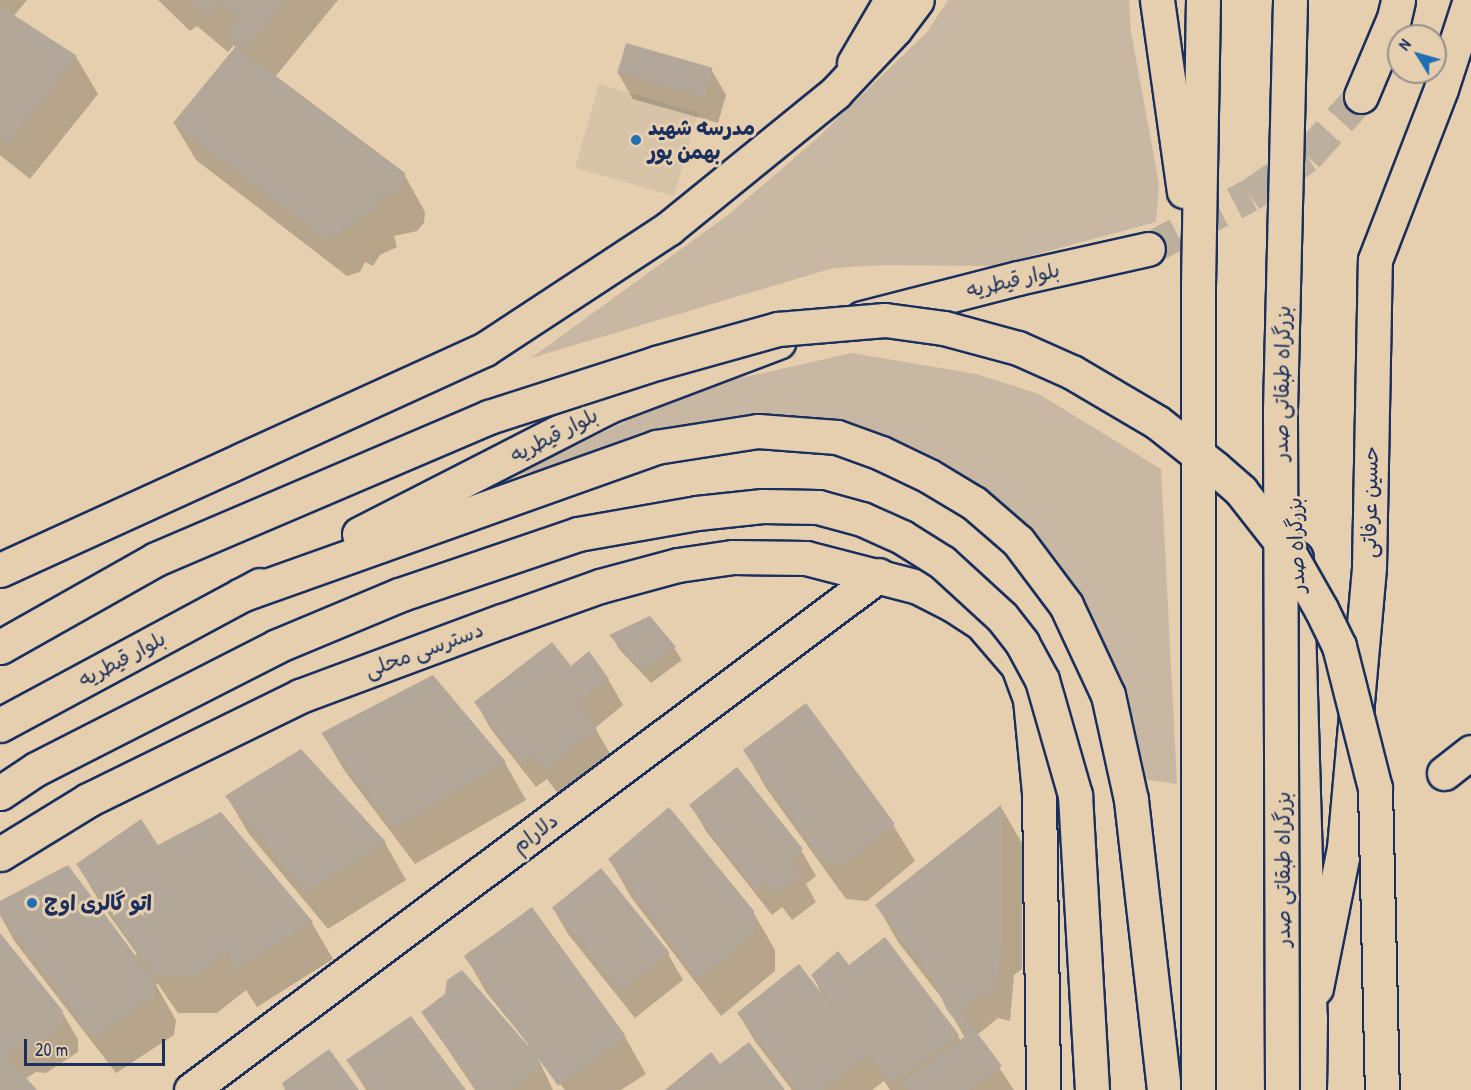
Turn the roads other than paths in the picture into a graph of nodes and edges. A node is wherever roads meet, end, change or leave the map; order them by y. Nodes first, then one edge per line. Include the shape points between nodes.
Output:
1 (891, 0) edge
2 (917, 0) edge
3 (1157, 0) edge
4 (1190, 0) edge
5 (1203, 0) edge
6 (1290, 0) edge
7 (1303, 0) edge
8 (1398, 0) edge
9 (1470, 3) edge
10 (835, 93) junction
11 (1361, 96) tunnel mouth
12 (1148, 249) tunnel mouth
13 (1198, 286) junction
14 (837, 324) junction
15 (0, 570) edge
16 (879, 575) junction
17 (241, 595) junction
18 (0, 647) edge
19 (0, 725) edge
20 (1471, 752) edge
21 (1444, 773) dead end
22 (0, 793) edge
23 (0, 854) edge
24 (1310, 1017) junction
25 (1040, 1088) edge
26 (191, 1090) edge
27 (1092, 1090) edge
28 (1164, 1090) edge
29 (1196, 1090) edge
30 (1282, 1090) edge
31 (1309, 1090) edge
32 (1382, 1090) edge

1 - 10 main road
2 - 10 main road
3 - 13 main road, bridge
4 - 29 main road
5 - 13 main road, bridge
6 - 30 main road, بزرگراه طبقاتی صدر, bridge via 1280,410
7 - 24 main road, بزرگراه صدر via 1293,451
8 - 11 main road
9 - 24 main road, حسین عرفاتی via 1375,260 1369,567 1344,848
10 - 15 main road via 669,228 485,349
12 - 14 main road, بلوار قیطریه
13 - 29 main road, bridge
14 - 17 main road, بلوار قیطریه via 803,332 609,406
14 - 18 main road, bridge via 778,329 656,363 489,417 156,559
14 - 32 main road, bridge via 885,320 944,328 1018,348 1072,372 1157,422 1215,468 1241,491 1288,551 1339,646 1376,788
16 - 23 main road, دسترسی محلی via 806,558 733,557 678,565 600,586 300,696 88,800
16 - 25 main road, دسترسی محلی via 918,587 981,623 1018,666 1030,699 1039,793
16 - 26 main road, دلارام
17 - 19 main road, بلوار قیطریه
17 - 28 main road via 656,447 758,431 837,437 928,476 974,503 1018,541 1066,605 1108,695 1131,800
20 - 21 main road
22 - 27 main road, bridge via 36,769 277,646 399,595 578,534 698,513 763,506 818,507 862,519 902,537 942,562 1002,617 1022,642 1042,680 1075,795
24 - 31 main road, بزرگراه صدر

